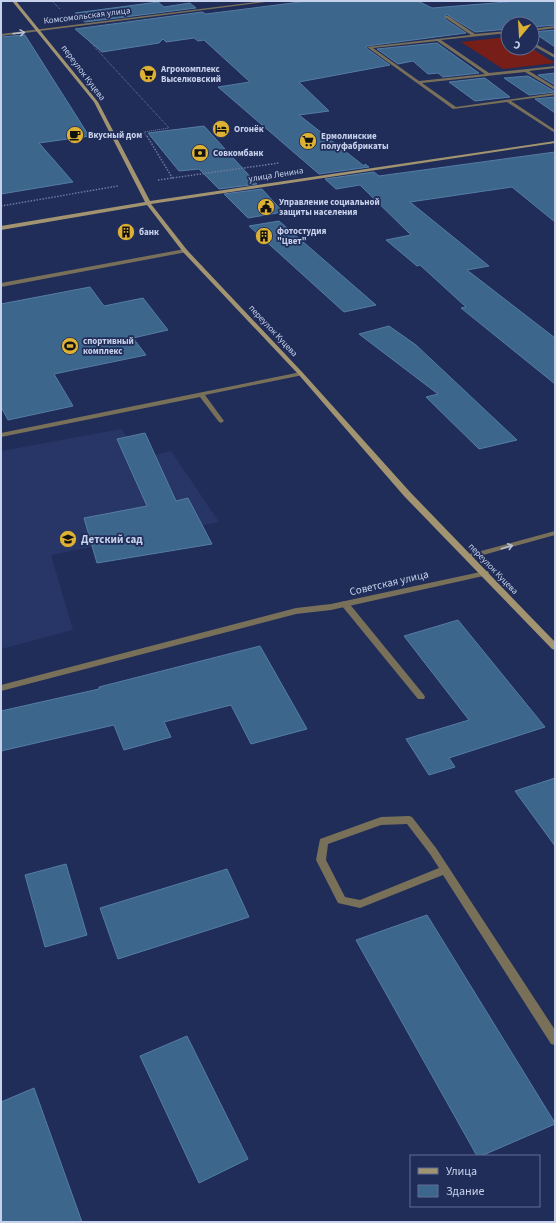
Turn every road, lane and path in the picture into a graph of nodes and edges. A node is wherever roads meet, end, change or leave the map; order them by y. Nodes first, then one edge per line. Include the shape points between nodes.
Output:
1 (14, 1) edge
2 (271, 1) edge
3 (447, 17) dead end
4 (555, 27) edge
5 (540, 29) edge
6 (37, 30) junction
7 (500, 33) edge
8 (1, 35) edge
9 (475, 36) junction
10 (87, 38) dead end
11 (438, 40) junction
12 (540, 48) edge
13 (555, 57) edge
14 (555, 67) edge
15 (525, 70) junction
16 (488, 74) junction
17 (418, 82) junction
18 (555, 89) edge
19 (555, 94) edge
20 (508, 101) junction
21 (555, 132) edge
22 (555, 142) edge
23 (182, 197) junction
24 (149, 204) junction
25 (1, 228) edge
26 (185, 251) junction
27 (1, 285) edge
28 (301, 374) junction
29 (201, 394) junction
30 (221, 421) dead end
31 (1, 435) edge
32 (555, 533) edge
33 (469, 557) junction
34 (485, 573) junction
35 (345, 604) junction
36 (555, 647) edge
37 (1, 688) edge
38 (421, 697) dead end
39 (445, 870) junction
40 (555, 1040) edge

1 - 6 street, переулок Куцева
2 - 6 street, Комсомольская улица
3 - 9 street
4 - 5 street
8 -> 6 street, Комсомольская улица
6 - 24 street, переулок Куцева via 96,102
7 - 9 street
9 - 11 street
10 - 23 path via 169,128 144,132
11 - 16 street
11 - 17 street via 369,47
12 - 13 street
14 - 15 street
15 - 16 street
15 - 18 street
16 - 17 street
17 - 20 street via 455,108
19 - 20 street
20 - 21 street
22 - 23 street, улица Ленина
23 - 24 street, улица Ленина
24 - 25 street, улица Ленина
24 - 26 street, переулок Куцева
26 - 27 street
26 - 28 street, переулок Куцева
28 - 29 street
28 - 33 street, переулок Куцева via 408,494
29 - 30 street
29 - 31 street
33 -> 32 street
33 - 34 street, переулок Куцева
34 - 35 street, Советская улица
34 - 36 street, переулок Куцева
35 - 37 street, Советская улица via 296,611
35 - 38 street
39 - 39 street via 409,820 382,821 323,842 321,860 342,900 360,904
39 - 40 street

